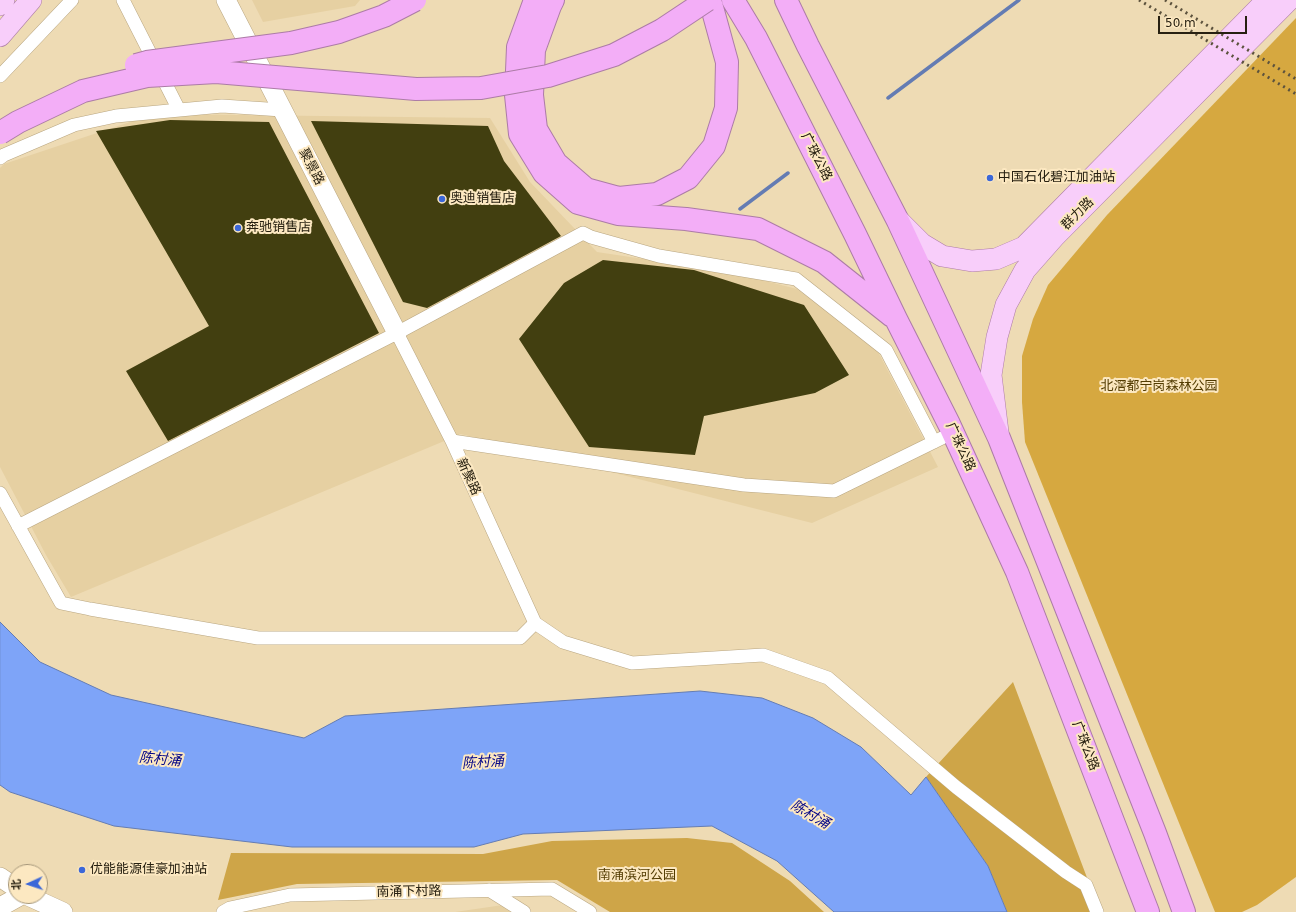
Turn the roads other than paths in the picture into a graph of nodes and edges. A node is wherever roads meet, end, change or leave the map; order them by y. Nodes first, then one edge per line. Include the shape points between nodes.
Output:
1 (4, 0) edge
2 (31, 0) edge
3 (72, 0) edge
4 (123, 0) edge
5 (226, 0) edge
6 (237, 0) edge
7 (415, 0) edge
8 (535, 0) edge
9 (553, 0) edge
10 (707, 0) edge
11 (710, 0) edge
12 (733, 0) edge
13 (786, 0) edge
14 (800, 0) edge
15 (1267, 0) edge
16 (1289, 0) edge
17 (0, 5) edge
18 (0, 36) edge
19 (808, 46) junction
20 (0, 76) edge
21 (179, 110) junction
22 (282, 110) junction
23 (0, 117) edge
24 (0, 133) edge
25 (0, 158) edge
26 (898, 221) junction
27 (896, 319) junction
28 (400, 332) junction
29 (944, 437) junction
30 (999, 438) junction
31 (452, 441) junction
32 (0, 493) edge
33 (18, 526) junction
34 (535, 623) junction
35 (489, 890) junction
36 (46, 904) edge
37 (63, 912) edge
38 (223, 912) edge
39 (524, 912) edge
40 (590, 912) edge
41 (1097, 912) edge
42 (1148, 912) edge
43 (1184, 912) edge

1 - 17 main road
2 - 18 main road
3 - 20 street
4 - 21 street
5 - 22 street, 聚景路
6 - 28 street, 聚景路
7 - 23 highway, bridge via 384,16 339,32 291,43 147,62 86,78 26,102
8 - 27 highway via 518,47 516,95 520,134 544,173 578,203 618,214 686,219 758,229 824,262
9 - 11 highway via 534,50 532,95 536,129 556,163 586,189 619,198 657,194 688,178 714,146 726,108 727,62
10 - 24 highway, bridge via 662,30 614,55 548,76 481,88 416,89 216,72 147,76 83,91
12 - 27 highway, 广珠公路 via 759,45
13 - 19 highway
14 - 19 highway
15 - 26 main road, 群力路 via 1024,247 996,258 972,262 942,256 922,244
16 - 30 main road, 群力路 via 1025,270 1006,305 997,337 992,375
19 - 26 highway
21 - 22 street via 222,106
21 - 25 street via 116,116 74,125
22 - 28 street, 聚景路
26 - 30 highway
27 - 29 highway, 广珠公路
28 - 29 street via 583,233 591,238 659,256 796,279 886,350
28 - 31 street, 新聚路
28 - 33 street
29 - 31 street via 834,491 744,485
29 - 42 highway, 广珠公路 via 1017,572
30 - 43 highway
31 - 34 street, 新聚路
32 - 33 street
33 - 34 street via 61,603 90,609 258,638 520,638
34 - 41 street via 563,642 632,663 764,655 828,678 956,787 1086,885
35 - 38 street, 南涌下村路 via 290,895 230,908
35 - 39 street
35 - 40 street, 南涌下村路 via 552,888
36 - 37 street

